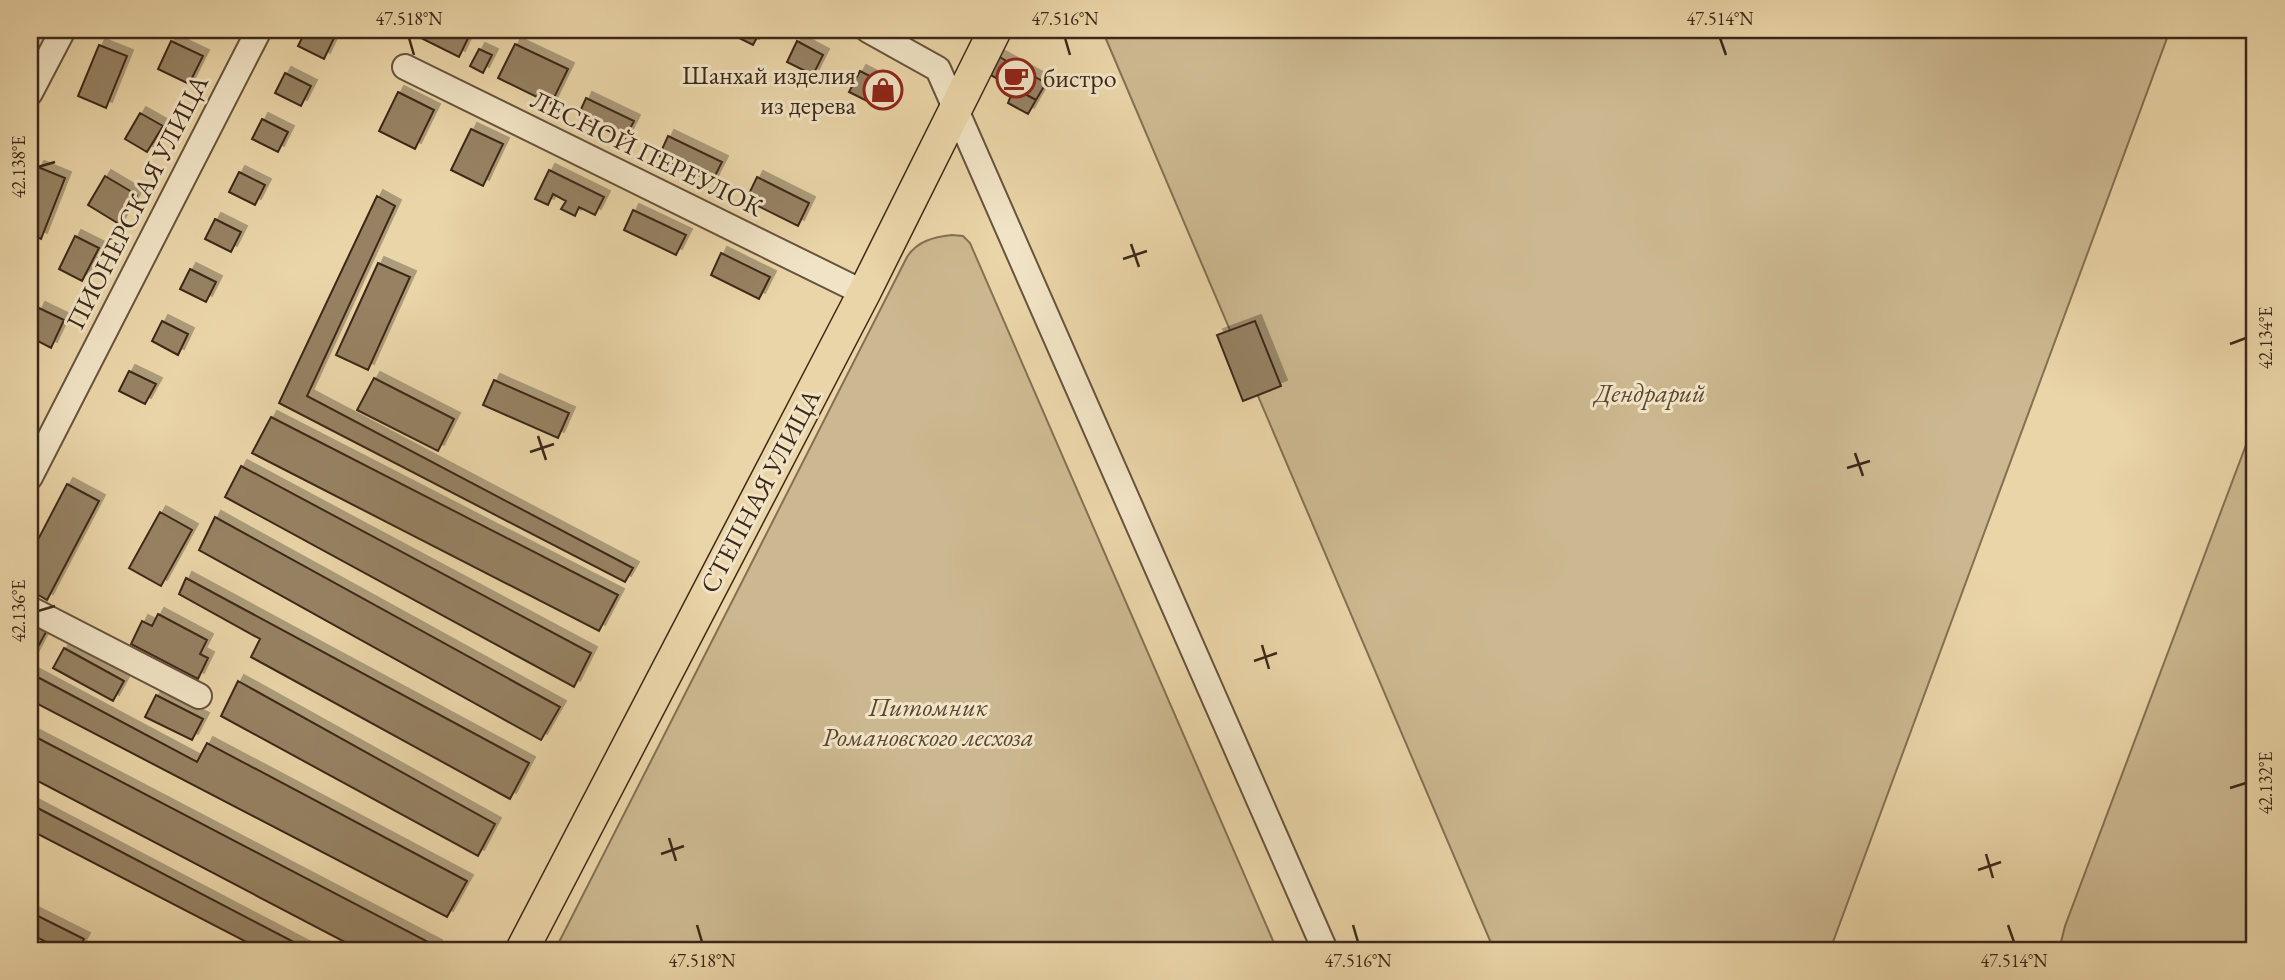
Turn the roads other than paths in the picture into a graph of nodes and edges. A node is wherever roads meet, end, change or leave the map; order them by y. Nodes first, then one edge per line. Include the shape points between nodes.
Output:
1 (63, 30) edge
2 (259, 30) edge
3 (868, 30) edge
4 (995, 30) edge
5 (405, 67) dead end
6 (30, 93) edge
7 (956, 107) junction
8 (864, 293) junction
9 (30, 477) edge
10 (30, 609) edge
11 (200, 696) dead end
12 (522, 950) edge
13 (1325, 950) edge

1 - 6 street
2 - 9 street, ПИОНЕРСКАЯ УЛИЦА
3 - 7 street via 938,69
4 - 7 main road, СТЕПНАЯ УЛИЦА
5 - 8 street, ЛЕСНОЙ ПЕРЕУЛОК
7 - 8 main road, СТЕПНАЯ УЛИЦА
7 - 13 street
8 - 12 main road, СТЕПНАЯ УЛИЦА
10 - 11 street

